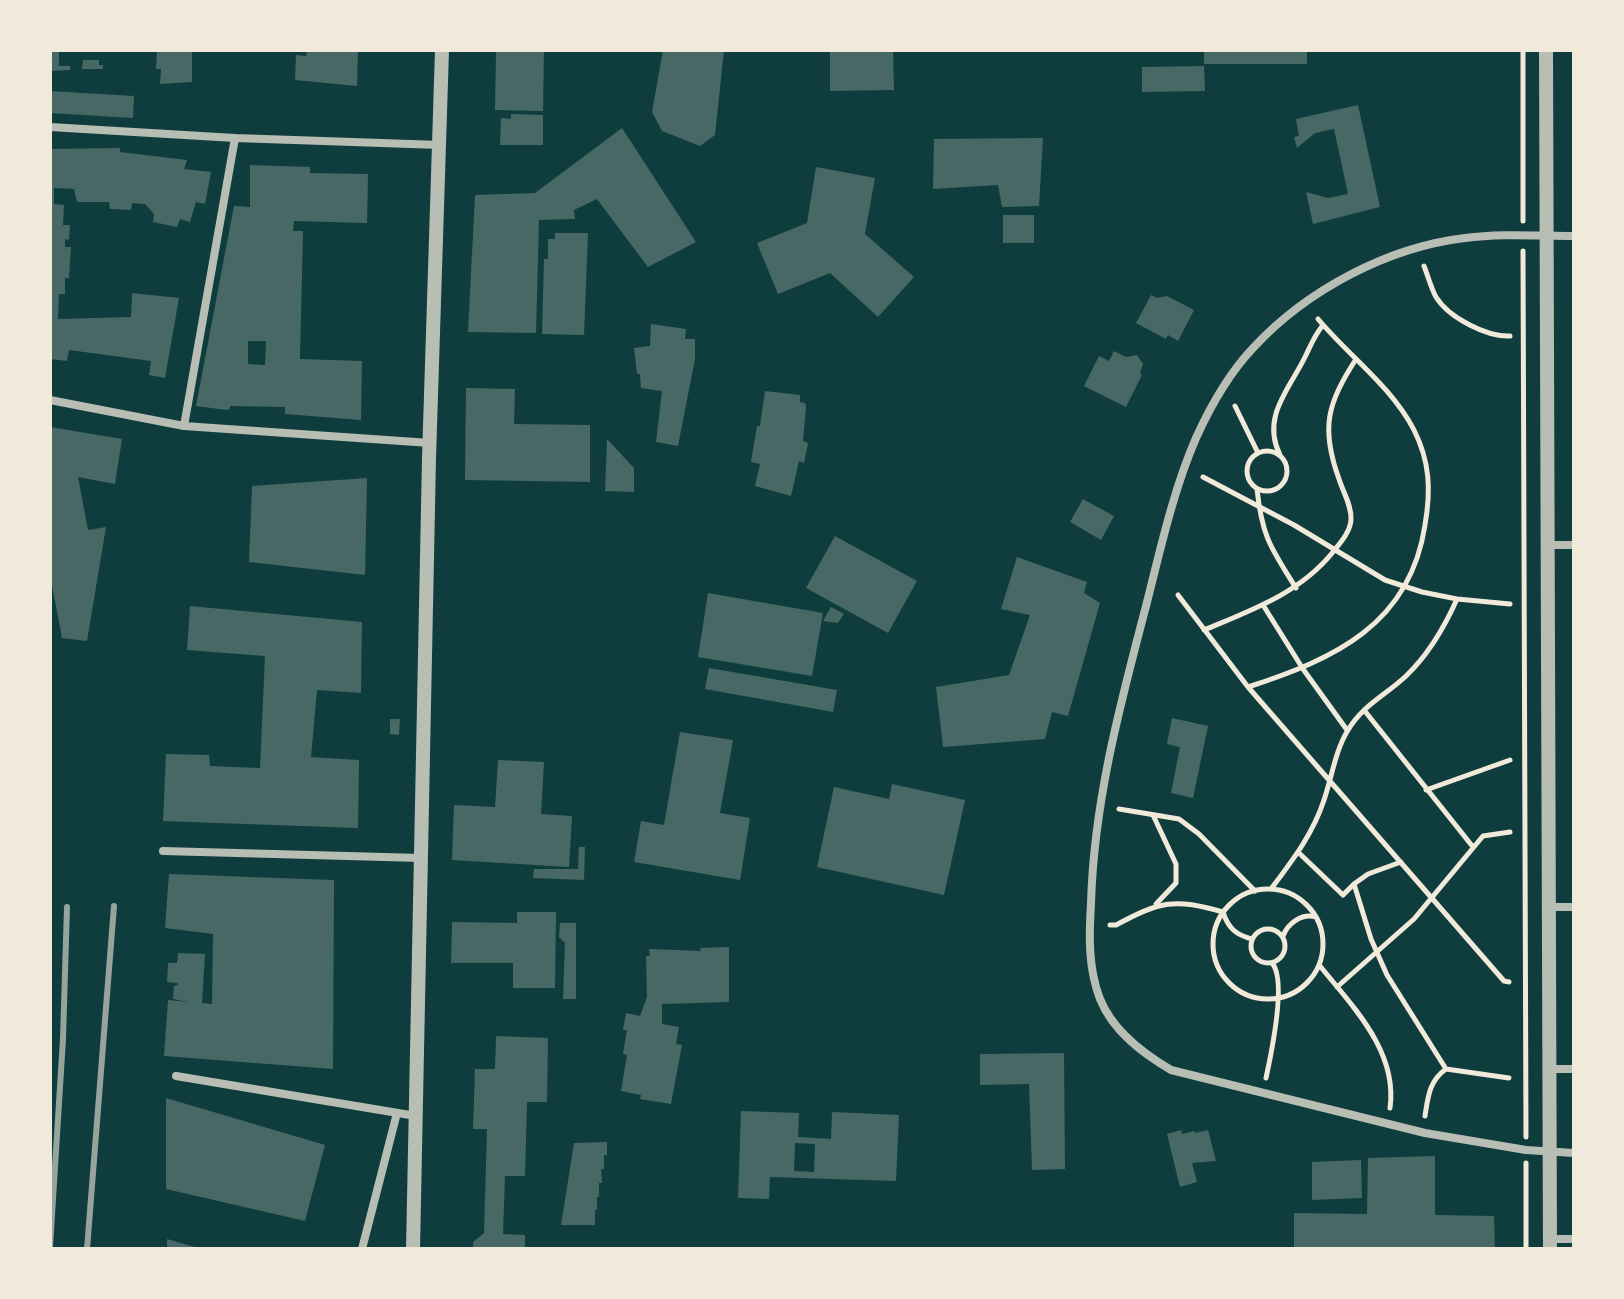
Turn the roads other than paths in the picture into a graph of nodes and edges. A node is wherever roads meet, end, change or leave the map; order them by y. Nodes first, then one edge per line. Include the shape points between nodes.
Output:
1 (442, 50) edge
2 (1546, 50) edge
3 (50, 127) edge
4 (235, 138) junction
5 (440, 145) junction
6 (1547, 236) junction
7 (1574, 236) edge
8 (50, 400) edge
9 (184, 426) junction
10 (430, 443) junction
11 (1548, 545) junction
12 (1574, 545) edge
13 (163, 851) dead end
14 (421, 858) junction
15 (1549, 907) junction
16 (1574, 907) edge
17 (1549, 1069) junction
18 (1574, 1069) edge
19 (176, 1076) dead end
20 (397, 1113) junction
21 (416, 1116) junction
22 (1549, 1152) junction
23 (1574, 1153) edge
24 (1574, 1239) edge
25 (1550, 1244) edge
26 (362, 1249) edge
27 (413, 1249) edge

1 - 5 street
2 - 6 street
3 - 4 street
4 - 5 street
4 - 9 street
5 - 10 street
6 - 7 street
6 - 11 street
6 - 22 street via 1440,242 1363,269 1277,325 1220,391 1181,481 1112,737 1096,830 1090,953 1101,999 1114,1023 1146,1055 1171,1070 1387,1125
8 - 9 street
9 - 10 street
10 - 14 street
11 - 12 street
11 - 15 street
13 - 14 street
14 - 21 street
15 - 16 street
15 - 17 street
17 - 18 street
17 - 22 street
19 - 20 street
20 - 21 street
20 - 26 street
21 - 27 street
22 - 23 street
22 - 25 street
24 - 25 street

